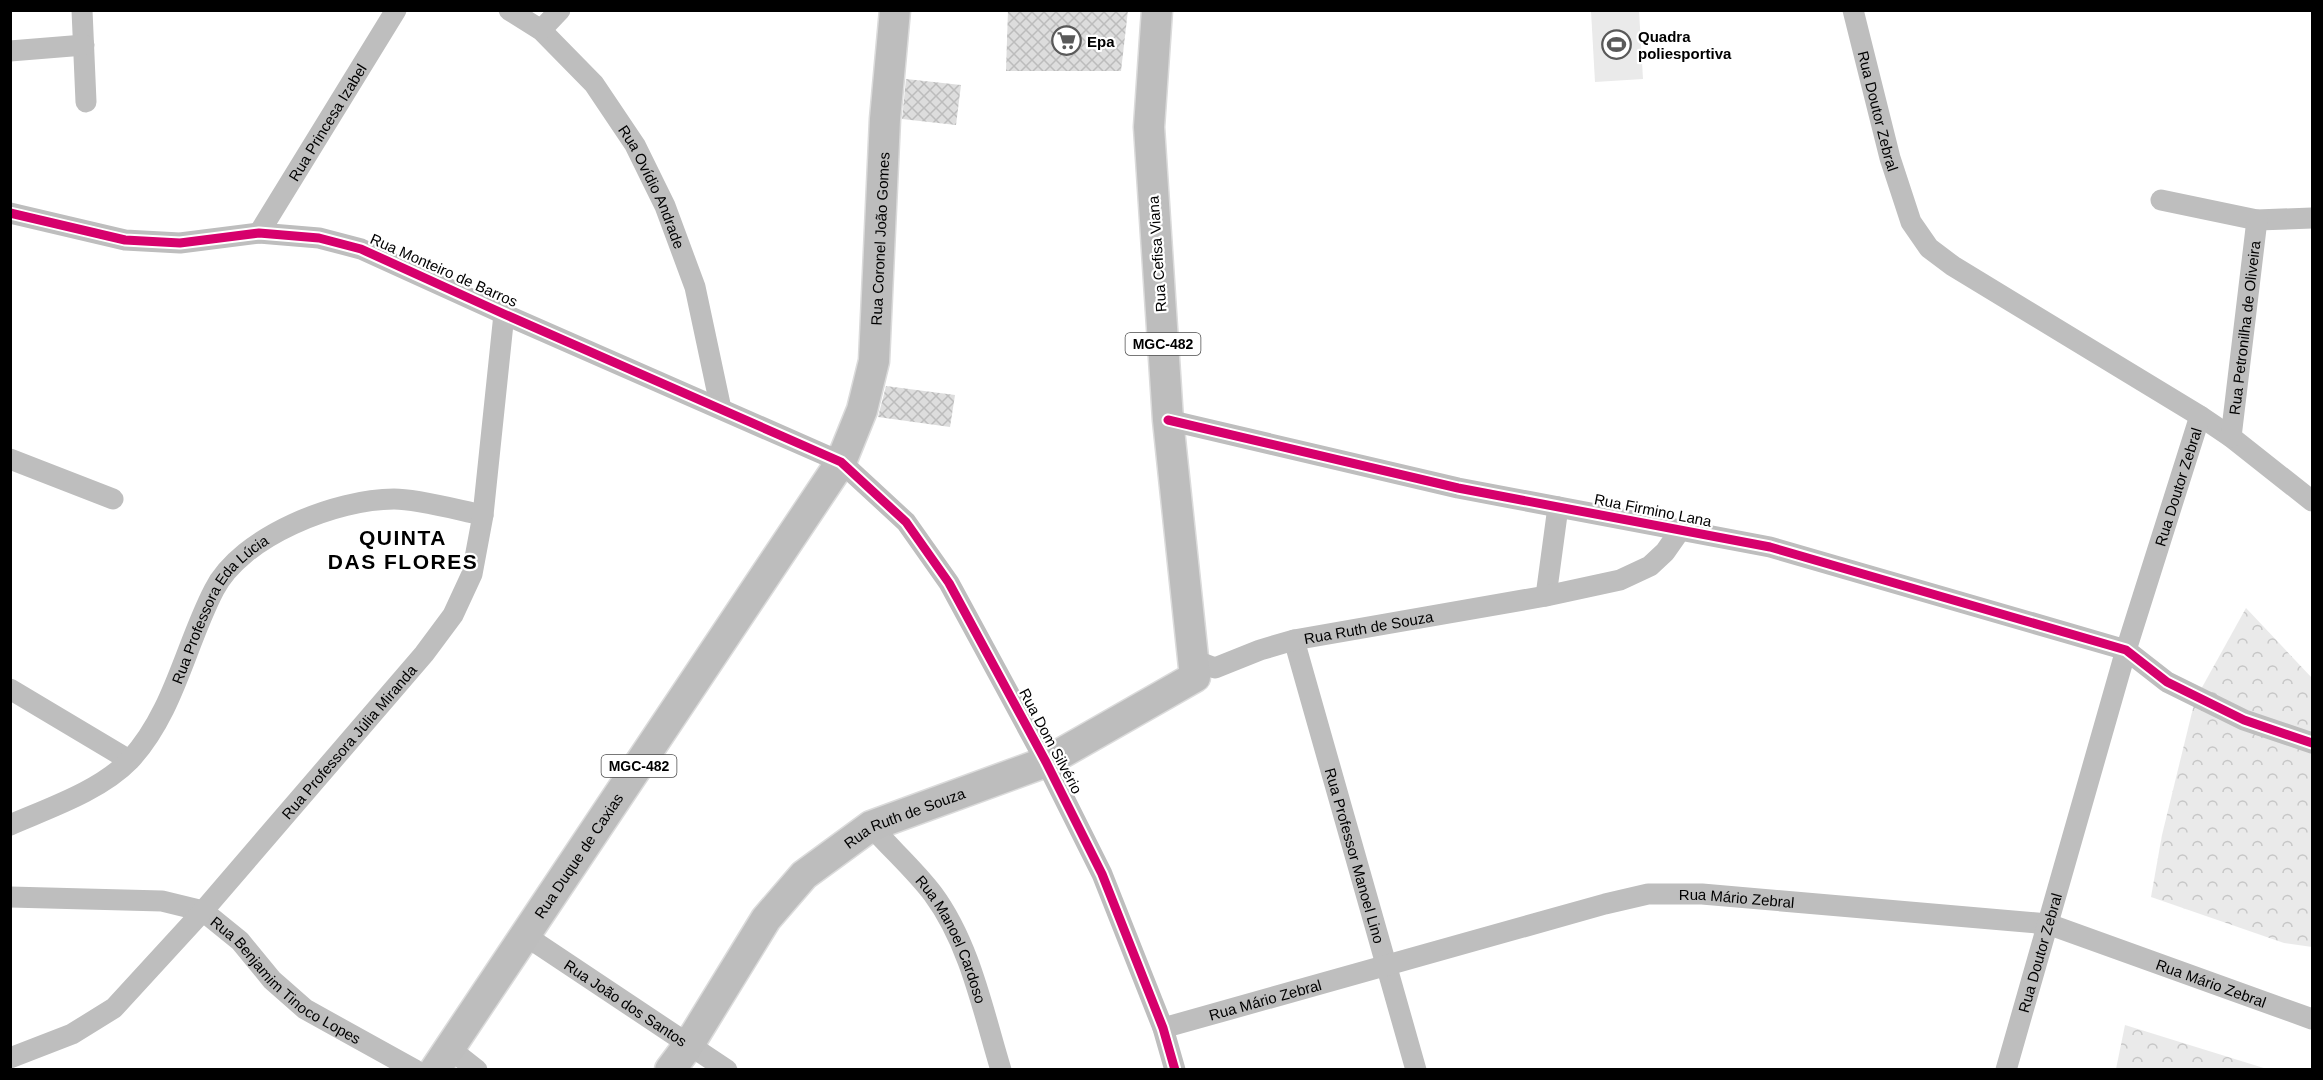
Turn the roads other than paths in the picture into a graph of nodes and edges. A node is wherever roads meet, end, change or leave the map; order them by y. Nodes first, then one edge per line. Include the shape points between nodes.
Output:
1 (82, 10) edge
2 (396, 10) edge
3 (509, 10) edge
4 (560, 10) edge
5 (895, 10) edge
6 (1157, 10) edge
7 (1853, 10) edge
8 (541, 30) junction
9 (84, 45) junction
10 (10, 51) edge
11 (86, 102) dead end
12 (2161, 200) dead end
13 (10, 213) edge
14 (2313, 218) edge
15 (2257, 220) junction
16 (259, 233) junction
17 (504, 314) junction
18 (721, 409) junction
19 (2200, 417) junction
20 (1168, 420) junction
21 (2231, 437) junction
22 (10, 459) edge
23 (841, 462) junction
24 (113, 499) dead end
25 (2313, 501) edge
26 (1558, 507) junction
27 (483, 515) junction
28 (1679, 532) junction
29 (1546, 596) junction
30 (1294, 640) junction
31 (2126, 650) junction
32 (1195, 668) junction
33 (10, 689) edge
34 (2313, 743) edge
35 (129, 760) junction
36 (1046, 762) junction
37 (10, 825) edge
38 (871, 826) junction
39 (10, 897) edge
40 (203, 911) junction
41 (2048, 924) junction
42 (526, 936) junction
43 (1387, 965) junction
44 (2313, 1019) edge
45 (1163, 1028) junction
46 (688, 1046) junction
47 (10, 1058) edge
48 (442, 1059) edge
49 (415, 1070) edge
50 (477, 1070) edge
51 (670, 1070) edge
52 (726, 1070) edge
53 (1001, 1070) edge
54 (1175, 1070) edge
55 (1416, 1070) edge
56 (2007, 1070) edge

1 - 9 street
2 - 16 street, Rua Princesa Izabel
3 - 8 street, Rua Ovídio Andrade
4 - 8 street
5 - 23 highway, Rua Coronel João Gomes / MGC-482 via 885,119 874,361 862,410
6 - 20 highway, Rua Cefisa Viana / MGC-482 via 1149,127
7 - 19 street, Rua Doutor Zebral via 1890,158 1911,222 1929,248
8 - 18 street, Rua Ovídio Andrade via 594,84 635,145 665,206 695,287
9 - 10 street
9 - 11 street
12 - 15 street
13 - 16 street, Rua Monteiro de Barros via 125,240 180,243
14 - 15 street
15 - 21 street, Rua Petronilha de Oliveira
16 - 17 street, Rua Monteiro de Barros via 319,238 361,249
17 - 18 street, Rua Monteiro de Barros
17 - 27 street, Rua Professora Júlia Miranda
18 - 23 street, Rua Monteiro de Barros
19 - 21 street
19 - 31 street, Rua Doutor Zebral
20 - 26 street, Rua Firmino Lana via 1458,488
20 - 32 highway, Rua Cefisa Viana / MGC-482
21 - 25 street
22 - 24 street
23 - 36 street, Rua Dom Silvério via 906,522 949,583
23 - 42 highway, Rua Duque de Caxias / MGC-482
26 - 28 street, Rua Firmino Lana
26 - 29 street
27 - 35 street, Rua Professora Eda Lúcia via 396,499 362,501 324,511 258,542 214,588 162,715
27 - 40 street, Rua Professora Júlia Miranda via 472,574 453,615 424,654
28 - 29 street, Rua Ruth de Souza via 1650,566 1620,580
28 - 31 street, Rua Firmino Lana via 1770,547
29 - 30 street, Rua Ruth de Souza
30 - 32 street, Rua Ruth de Souza via 1215,668
30 - 43 street, Rua Professor Manoel Lino
31 - 34 street via 2167,682 2244,720
31 - 41 street, Rua Doutor Zebral
32 - 36 highway, Rua Ruth de Souza
33 - 35 street
35 - 37 street, Rua Professora Eda Lúcia via 93,788
36 - 38 highway, Rua Ruth de Souza
36 - 45 street, Rua Dom Silvério via 1102,874
38 - 46 highway, Rua Ruth de Souza via 804,875 766,919
38 - 53 street, Rua Manoel Cardoso via 933,895 955,932 974,977
39 - 40 street, Rua Benjamim Tinoco Lopes via 162,901
40 - 47 street, Rua Professora Júlia Miranda via 114,1008 72,1035
40 - 49 street, Rua Benjamim Tinoco Lopes via 240,942 305,1009
41 - 43 street, Rua Mário Zebral via 1702,894 1648,894
41 - 44 street, Rua Mário Zebral
41 - 56 street, Rua Doutor Zebral
42 - 46 street, Rua João dos Santos
42 - 48 highway, Rua Duque de Caxias / MGC-482
43 - 45 street, Rua Mário Zebral
43 - 55 street, Rua Professor Manoel Lino
45 - 54 street, Rua Dom Silvério
46 - 51 highway, Rua Ruth de Souza
46 - 52 street, Rua João dos Santos
48 - 50 street

